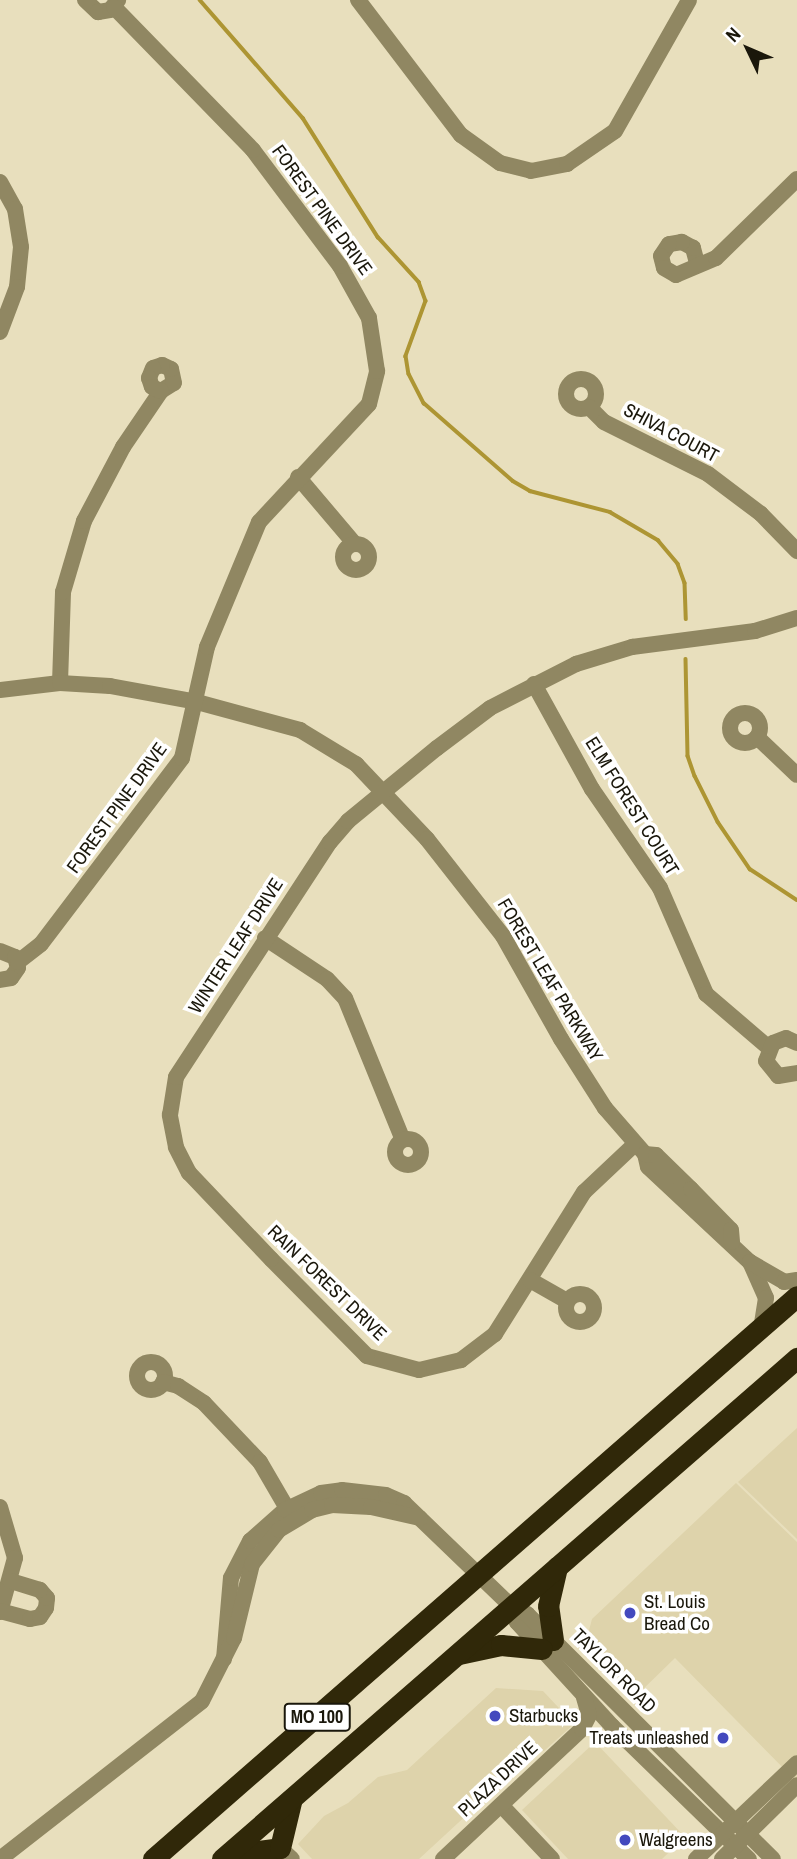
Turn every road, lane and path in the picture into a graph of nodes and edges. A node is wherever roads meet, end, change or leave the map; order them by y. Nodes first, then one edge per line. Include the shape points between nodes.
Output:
1 (85, 0) edge
2 (358, 0) edge
3 (689, 0) edge
4 (116, 3) edge
5 (797, 179) edge
6 (0, 181) edge
7 (697, 263) dead end
8 (0, 332) edge
9 (161, 391) dead end
10 (589, 407) dead end
11 (298, 477) junction
12 (354, 543) dead end
13 (797, 551) edge
14 (797, 618) edge
15 (60, 683) junction
16 (534, 684) junction
17 (0, 690) edge
18 (197, 702) junction
19 (757, 737) dead end
20 (797, 775) edge
21 (384, 791) junction
22 (265, 938) junction
23 (0, 951) edge
24 (18, 962) junction
25 (0, 980) edge
26 (797, 1043) edge
27 (769, 1048) junction
28 (797, 1073) edge
29 (403, 1140) dead end
30 (176, 1147) joint
31 (640, 1149) junction
32 (750, 1262) junction
33 (530, 1280) junction
34 (797, 1280) edge
35 (797, 1296) edge
36 (567, 1301) dead end
37 (761, 1329) junction
38 (797, 1358) edge
39 (163, 1382) dead end
40 (0, 1507) edge
41 (289, 1514) junction
42 (557, 1567) junction
43 (481, 1574) junction
44 (10, 1581) junction
45 (512, 1606) junction
46 (0, 1612) edge
47 (548, 1645) junction
48 (457, 1655) junction
49 (584, 1696) junction
50 (614, 1728) junction
51 (582, 1729) junction
52 (797, 1763) edge
53 (797, 1785) edge
54 (292, 1798) junction
55 (501, 1805) junction
56 (735, 1821) junction
57 (723, 1833) junction
58 (748, 1834) junction
59 (736, 1846) junction
60 (286, 1853) edge
61 (224, 1857) edge
62 (0, 1859) edge
63 (153, 1859) edge
64 (443, 1859) edge
65 (552, 1859) edge
66 (696, 1859) edge
67 (722, 1859) edge
68 (749, 1859) edge
69 (773, 1859) edge

1 - 4 street, FOREST PINE DRIVE via 98,12
2 - 3 street via 461,135 499,163 531,171 568,164 615,131
4 - 11 street, FOREST PINE DRIVE via 253,150 340,265 369,318 377,371 369,404
5 - 7 street via 725,251
6 - 8 street via 15,209 21,247 17,287
9 - 15 street via 96,494 73,555 60,615
10 - 13 street, SHIVA COURT via 604,422 708,474 761,514
11 - 12 street
11 - 18 street, FOREST PINE DRIVE via 266,511 252,536 207,647
14 - 16 street, WINTER LEAF DRIVE via 755,631 632,647 576,664
15 - 17 street, FOREST LEAF PARKWAY
15 - 18 street, FOREST LEAF PARKWAY via 110,686
16 - 21 street, WINTER LEAF DRIVE via 490,708
16 - 27 street, ELM FOREST COURT via 592,789 660,888 706,994
18 - 21 street, FOREST LEAF PARKWAY via 273,719 323,740
18 - 24 street, FOREST PINE DRIVE via 190,736 170,778 41,944
19 - 20 street
21 - 22 street, WINTER LEAF DRIVE via 330,842
21 - 31 street, FOREST LEAF PARKWAY via 461,879 503,936 605,1108
22 - 29 street via 327,979 345,998
22 - 30 street, WINTER LEAF DRIVE via 176,1077 170,1115
23 - 24 street via 11,953
24 - 25 street, FOREST PINE DRIVE via 11,978
26 - 27 street via 779,1040
27 - 28 street, ELM FOREST COURT via 766,1061 772,1072 785,1077
30 - 33 street, RAIN FOREST DRIVE via 189,1173 271,1259 367,1356 388,1365 435,1369 478,1350 495,1334
31 - 32 street, FOREST LEAF PARKWAY via 656,1155 731,1230 733,1242
31 - 33 street, RAIN FOREST DRIVE via 584,1192
32 - 34 street, FOREST LEAF PARKWAY via 784,1282
32 - 37 street, FOREST LEAF PARKWAY via 766,1298
33 - 36 street
35 - 37 highway, MO 100
37 - 43 highway, MO 100
38 - 42 highway, MO 100
39 - 41 street via 204,1403 260,1462
40 - 44 street via 15,1558
41 - 43 street, TAYLOR ROAD via 341,1505 421,1518
41 - 62 street via 252,1564 224,1659 202,1701 186,1718
42 - 45 highway, MO 100
42 - 47 highway via 548,1606
43 - 45 street, TAYLOR ROAD
43 - 63 highway, MO 100
44 - 46 street
44 - 46 street via 40,1590 47,1598 46,1608 30,1619
45 - 47 street, TAYLOR ROAD via 527,1614
45 - 48 highway, MO 100
47 - 48 highway via 501,1645
47 - 49 street, TAYLOR ROAD
47 - 56 street, TAYLOR ROAD
48 - 54 highway, MO 100
49 - 50 street, TAYLOR ROAD
49 - 51 street via 589,1715
50 - 51 street via 598,1724
50 - 57 street, TAYLOR ROAD
51 - 55 street, PLAZA DRIVE
52 - 56 street
53 - 58 street
54 - 60 highway
54 - 61 highway, MO 100
55 - 64 street, PLAZA DRIVE
55 - 65 street
56 - 57 street
56 - 58 street, TAYLOR ROAD
57 - 59 street, TAYLOR ROAD
57 - 66 street
58 - 59 street
58 - 69 street, TAYLOR ROAD
59 - 67 street
59 - 68 street, TAYLOR ROAD
60 - 61 highway

